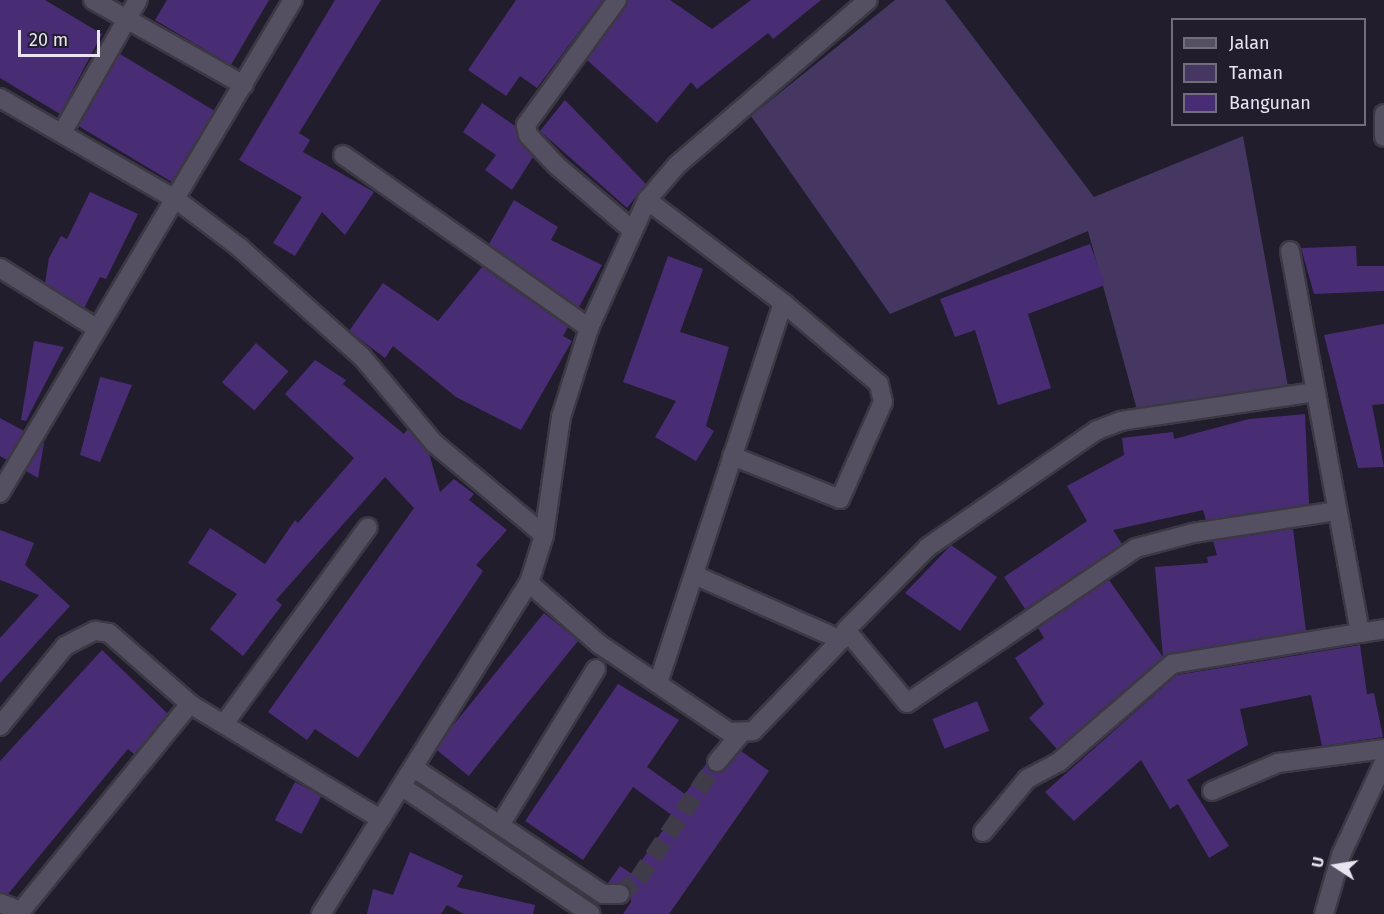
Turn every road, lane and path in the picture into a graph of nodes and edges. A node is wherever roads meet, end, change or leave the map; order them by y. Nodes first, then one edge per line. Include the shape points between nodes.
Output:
1 (93, 0) edge
2 (138, 0) edge
3 (293, 0) edge
4 (618, 0) edge
5 (867, 0) edge
6 (127, 20) junction
7 (244, 85) junction
8 (0, 98) edge
9 (1384, 114) edge
10 (62, 133) junction
11 (1384, 137) edge
12 (343, 155) dead end
13 (177, 200) junction
14 (647, 200) junction
15 (632, 230) junction
16 (1290, 251) dead end
17 (0, 268) edge
18 (783, 303) junction
19 (96, 328) junction
20 (589, 328) junction
21 (1315, 392) junction
22 (732, 456) junction
23 (0, 493) edge
24 (1338, 511) junction
25 (368, 527) dead end
26 (544, 535) junction
27 (694, 574) junction
28 (530, 583) junction
29 (1384, 629) edge
30 (1360, 633) junction
31 (596, 669) dead end
32 (658, 683) junction
33 (190, 704) junction
34 (226, 721) junction
35 (0, 726) edge
36 (741, 733) junction
37 (1384, 749) edge
38 (717, 762) tunnel mouth
39 (1384, 762) edge
40 (414, 768) junction
41 (404, 788) junction
42 (1212, 791) dead end
43 (381, 819) junction
44 (500, 825) junction
45 (983, 832) dead end
46 (620, 894) dead end
47 (0, 903) edge
48 (321, 914) edge
49 (591, 914) edge
50 (1324, 914) edge

1 - 6 street
2 - 6 street
3 - 7 street
4 - 15 street via 526,125 528,135 556,165
5 - 14 street via 678,165
6 - 7 street
6 - 10 street
7 - 13 street
8 - 10 street
9 - 11 street
10 - 13 street
12 - 20 street
13 - 19 street
13 - 26 street via 313,308 434,443
14 - 15 street
14 - 18 street
15 - 20 street
16 - 21 street
17 - 19 street
18 - 22 street
18 - 22 street via 879,384 883,402 840,499
19 - 23 street
20 - 26 street via 561,417
21 - 24 street
21 - 24 street via 1121,421 1097,430 928,547 846,630 907,703 1136,548 1193,533
22 - 27 street
24 - 30 street
25 - 34 street
26 - 28 street
27 - 32 street
27 - 36 street via 841,640 763,723
28 - 32 street via 599,644
28 - 40 street
29 - 30 street
30 - 45 street via 1172,664 1059,762 1027,779
31 - 44 street
32 - 36 street via 729,732
33 - 34 street
33 - 35 street via 109,633 95,631 65,646
33 - 47 street via 21,911
34 - 43 street
36 - 38 street
37 - 42 street via 1278,763
39 - 50 street via 1341,855
40 - 41 street
40 - 44 street
41 - 43 street
41 - 49 street
43 - 48 street
44 - 46 street via 603,894

